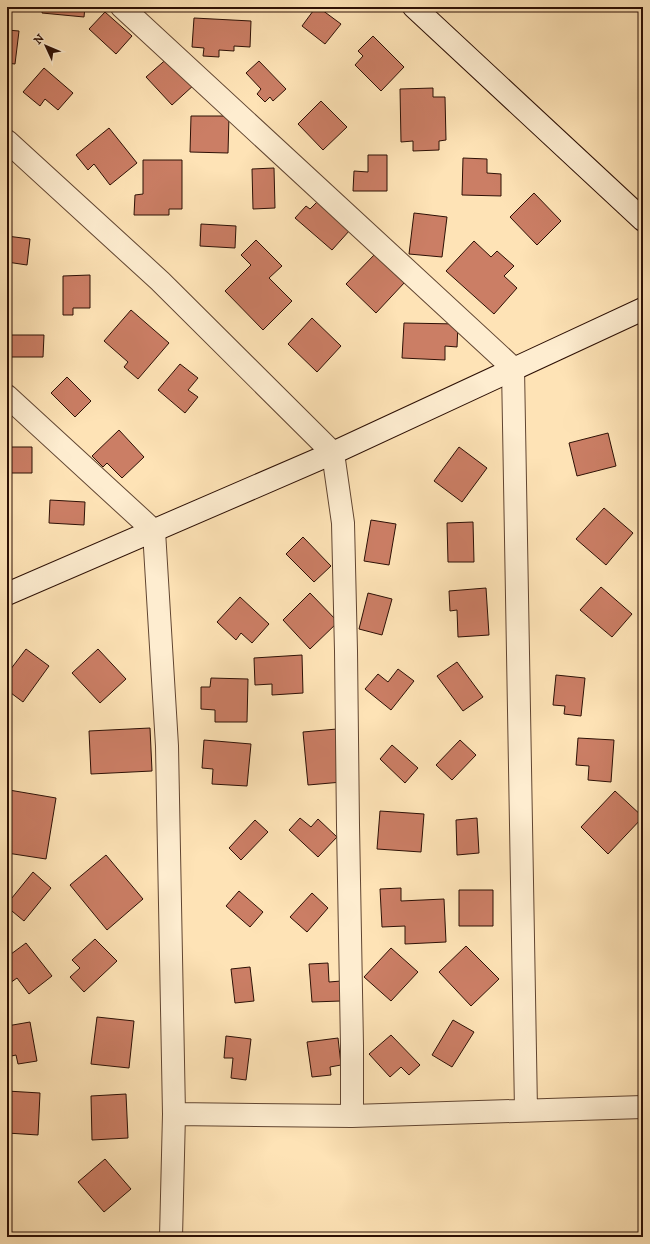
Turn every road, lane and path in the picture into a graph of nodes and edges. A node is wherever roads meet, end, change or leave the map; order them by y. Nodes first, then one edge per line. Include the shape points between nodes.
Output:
1 (122, 7) edge
2 (414, 7) edge
3 (7, 141) edge
4 (643, 220) edge
5 (643, 309) edge
6 (513, 368) junction
7 (7, 396) edge
8 (333, 453) junction
9 (154, 531) junction
10 (7, 594) edge
11 (643, 1107) edge
12 (526, 1110) junction
13 (174, 1114) junction
14 (352, 1116) junction
15 (171, 1237) edge

1 - 6 street
2 - 4 street
3 - 8 street via 160,281
5 - 6 street
6 - 8 street
6 - 12 street
7 - 9 street
8 - 9 street
8 - 14 street via 343,523
9 - 10 street
9 - 13 street via 167,746
11 - 12 street
12 - 14 street
13 - 14 street
13 - 15 street

